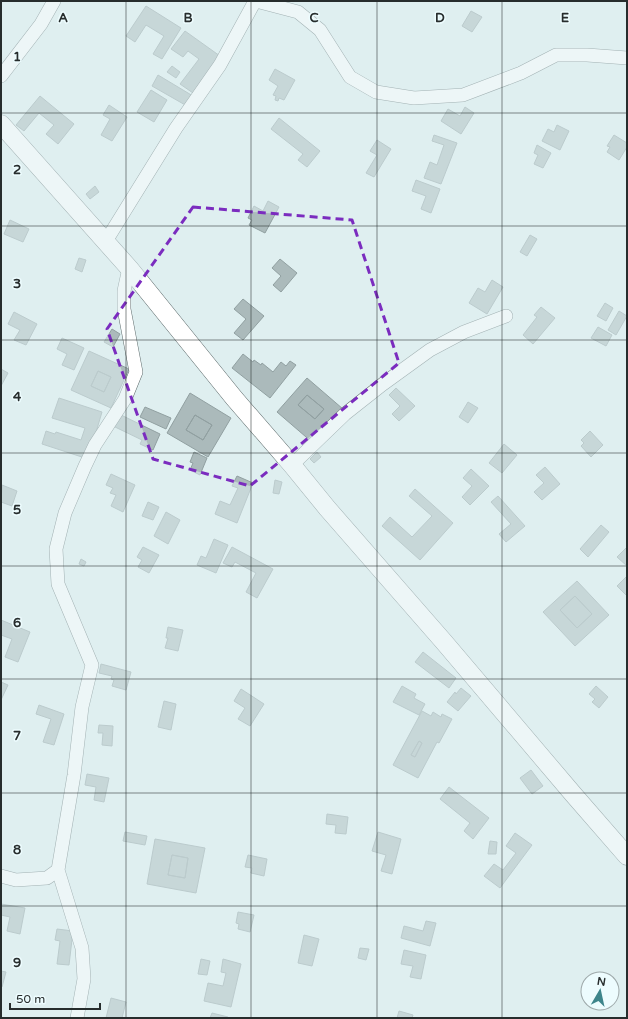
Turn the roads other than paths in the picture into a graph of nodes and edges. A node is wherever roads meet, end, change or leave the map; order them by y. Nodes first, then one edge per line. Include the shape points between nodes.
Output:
1 (54, 1) edge
2 (256, 1) edge
3 (627, 58) edge
4 (1, 76) edge
5 (1, 124) edge
6 (106, 241) junction
7 (129, 268) junction
8 (506, 316) dead end
9 (292, 465) junction
10 (627, 856) edge
11 (58, 870) junction
12 (1, 876) edge
13 (77, 1018) edge

1 - 4 street via 41,24
2 - 3 street via 298,12 320,30 350,77 376,92 414,98 463,95 521,74 556,55
2 - 6 street via 220,64 176,128
5 - 6 street
6 - 7 street
7 - 9 street
7 - 11 street via 124,291 124,309 136,372 125,399 95,445 85,466 65,513 56,549 58,584 92,665 82,707
8 - 9 street via 464,332 430,350 345,414
9 - 10 street
11 - 12 street via 47,878 16,880
11 - 13 street via 82,948 84,978

